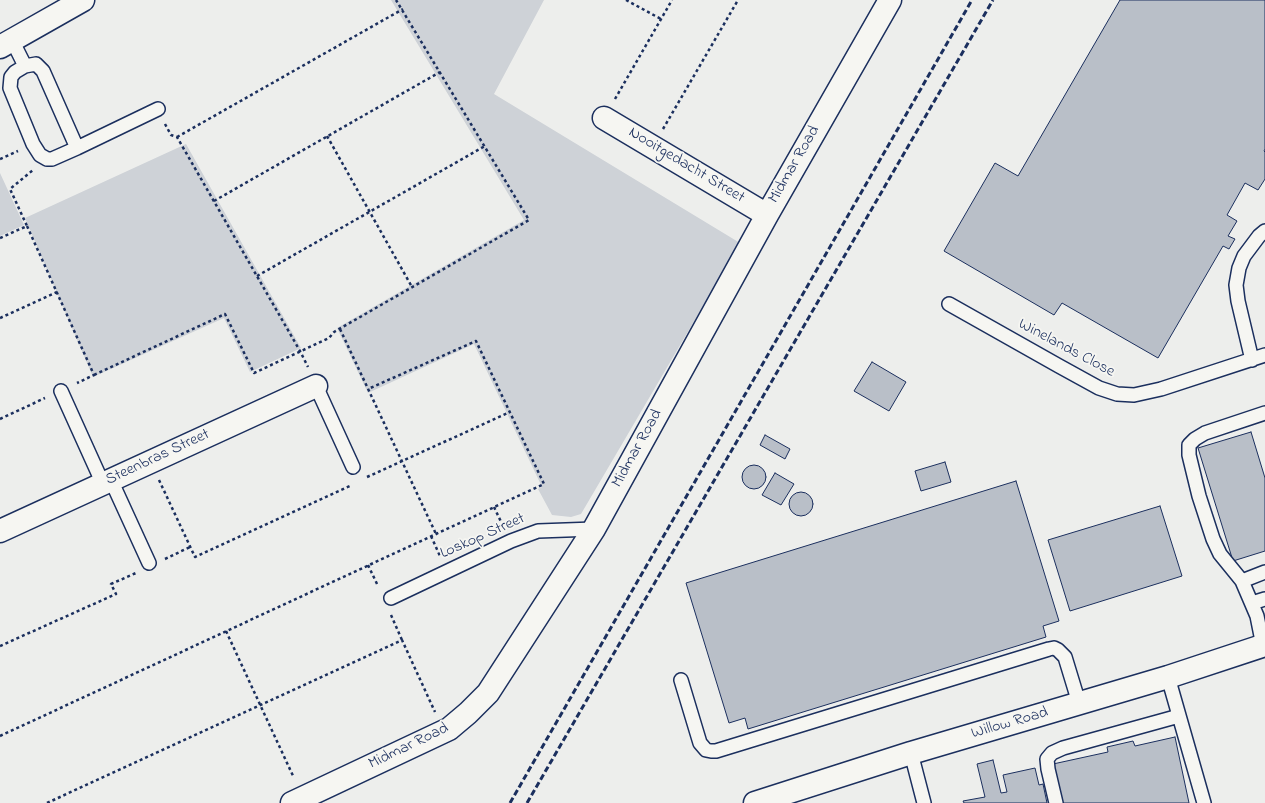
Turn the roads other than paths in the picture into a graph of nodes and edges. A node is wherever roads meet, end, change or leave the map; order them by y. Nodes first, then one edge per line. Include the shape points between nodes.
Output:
1 (83, 0) edge
2 (890, 0) edge
3 (6, 43) edge
4 (25, 66) junction
5 (158, 109) road end
6 (604, 118) road end
7 (77, 148) junction
8 (767, 215) junction
9 (1265, 231) edge
10 (949, 304) dead end
11 (1265, 355) edge
12 (1252, 360) junction
13 (316, 386) joint
14 (61, 391) road end
15 (1265, 414) edge
16 (353, 467) dead end
17 (107, 482) junction
18 (594, 529) junction
19 (0, 531) edge
20 (149, 564) road end
21 (1265, 572) edge
22 (1242, 581) junction
23 (391, 598) dead end
24 (1265, 599) edge
25 (1252, 603) junction
26 (1264, 648) edge
27 (1168, 677) junction
28 (681, 680) dead end
29 (1079, 703) junction
30 (1179, 716) junction
31 (911, 753) junction
32 (297, 800) edge
33 (755, 803) edge
34 (924, 803) edge
35 (1056, 803) edge
36 (1204, 803) edge

1 - 3 street
2 - 8 street, Midmar Road
3 - 4 lane
4 - 7 lane via 36,64 43,71
4 - 7 lane via 14,72 10,88 33,144 40,155 47,159
5 - 7 lane
6 - 8 street, Nooitgedacht Street
8 - 18 street, Midmar Road
9 - 12 lane via 1244,256 1236,285
10 - 12 lane, Winelands Close via 1072,374 1117,394 1134,395 1161,389
11 - 12 lane, Winelands Close
13 - 16 lane
13 - 17 street, Steenbras Street
14 - 17 lane
15 - 22 lane via 1205,433 1194,438 1189,445 1188,455 1198,496 1213,539 1224,559
17 - 19 street, Steenbras Street
17 - 20 lane
18 - 23 lane, Loskop Street via 538,531
18 - 32 street, Midmar Road via 488,693 468,713 449,729
21 - 22 lane
22 - 25 lane
24 - 25 lane
25 - 26 lane
26 - 27 street, Willow Road
27 - 29 street, Willow Road
27 - 30 lane
28 - 29 lane via 700,743 711,752 1054,648 1065,657
29 - 31 street, Willow Road
30 - 35 lane via 1052,753 1047,759
30 - 36 lane
31 - 33 street, Willow Road
31 - 34 lane

